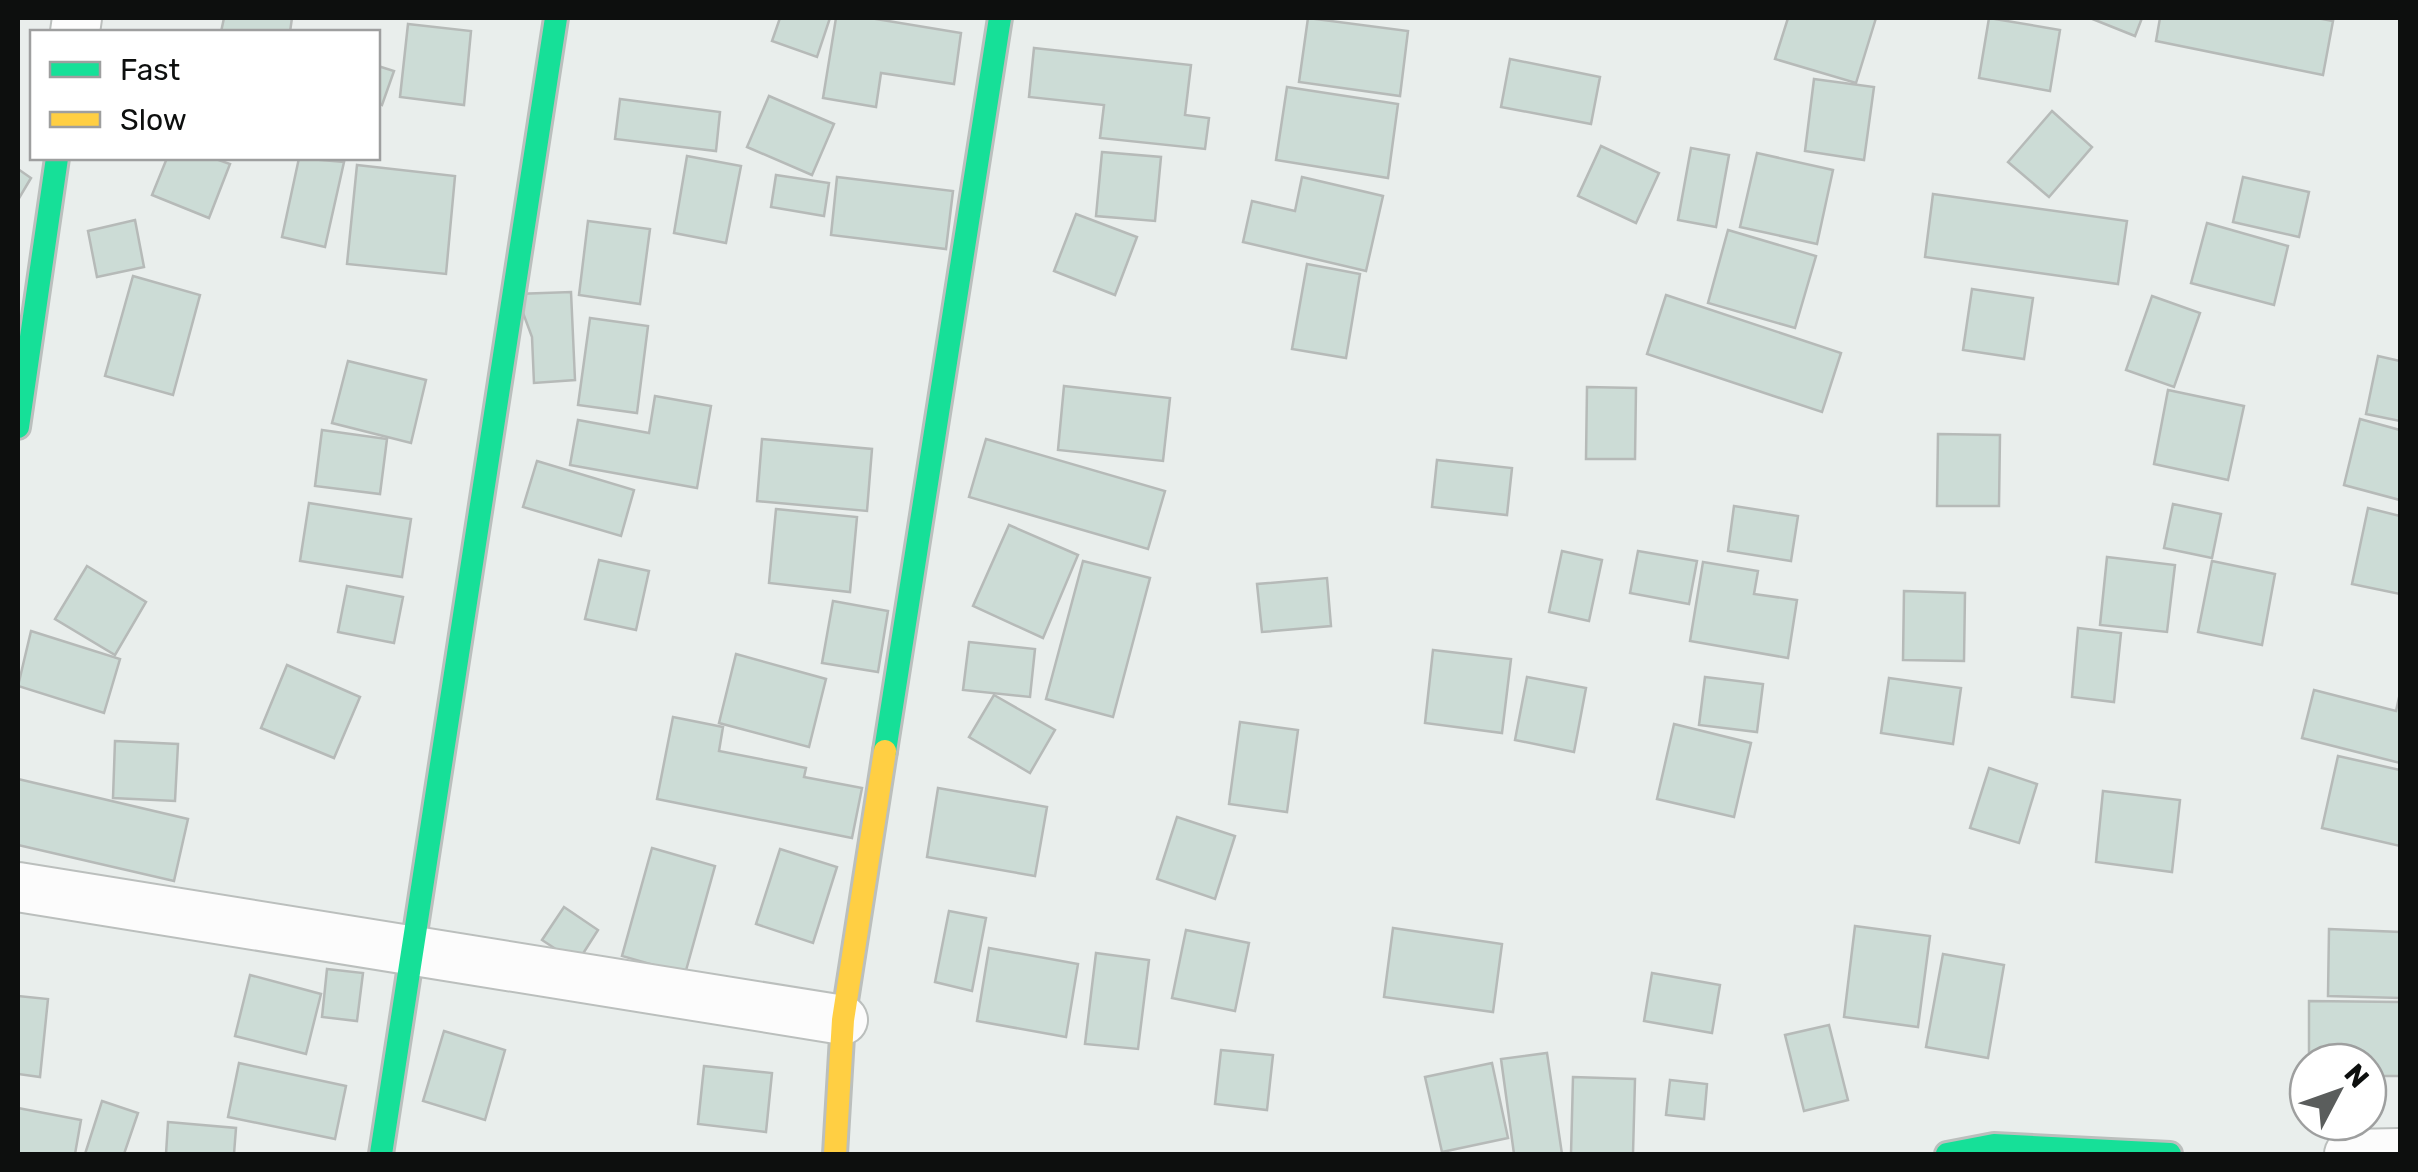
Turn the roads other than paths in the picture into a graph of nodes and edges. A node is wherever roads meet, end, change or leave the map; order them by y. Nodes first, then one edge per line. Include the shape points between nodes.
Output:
1 (556, 18) edge
2 (1000, 18) edge
3 (57, 160) edge
4 (18, 428) edge
5 (18, 886) edge
6 (410, 950) junction
7 (843, 1020) junction
8 (2400, 1153) edge
9 (381, 1154) edge
10 (835, 1154) edge
11 (1948, 1154) edge
12 (2170, 1154) edge
13 (2349, 1154) edge

1 - 6 street
2 - 7 street
3 - 4 street
5 - 6 street
6 - 7 street
6 - 9 street
7 - 10 street
8 - 13 street
11 - 12 street via 1994,1145

